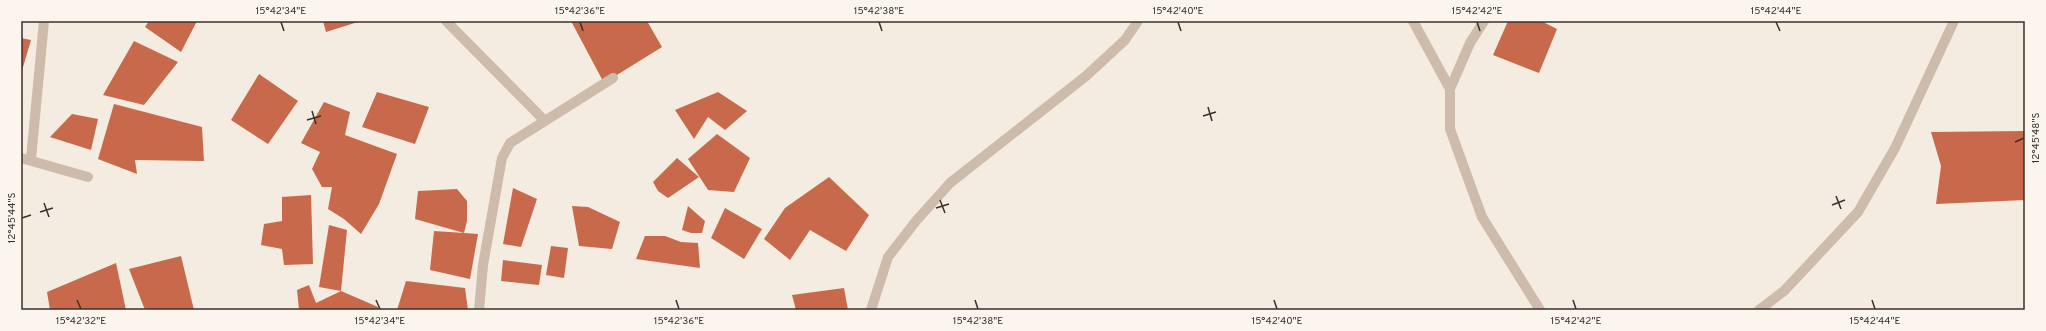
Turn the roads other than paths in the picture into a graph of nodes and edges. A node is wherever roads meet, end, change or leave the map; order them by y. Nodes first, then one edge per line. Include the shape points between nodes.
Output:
1 (44, 21) edge
2 (446, 21) edge
3 (1138, 21) edge
4 (1412, 21) edge
5 (1484, 21) edge
6 (1954, 21) edge
7 (613, 78) dead end
8 (1450, 89) junction
9 (544, 120) junction
10 (26, 158) edge
11 (88, 177) dead end
12 (479, 310) edge
13 (870, 310) edge
14 (1540, 310) edge
15 (1759, 310) edge

1 - 10 street
2 - 9 street
3 - 13 street via 1125,40 1086,76 950,183 888,257
4 - 8 street
5 - 8 street via 1470,43
6 - 15 street via 1895,148 1858,212 1784,291
7 - 9 street
8 - 14 street via 1450,129 1482,217
9 - 12 street via 510,143 502,158 483,265
10 - 11 street

